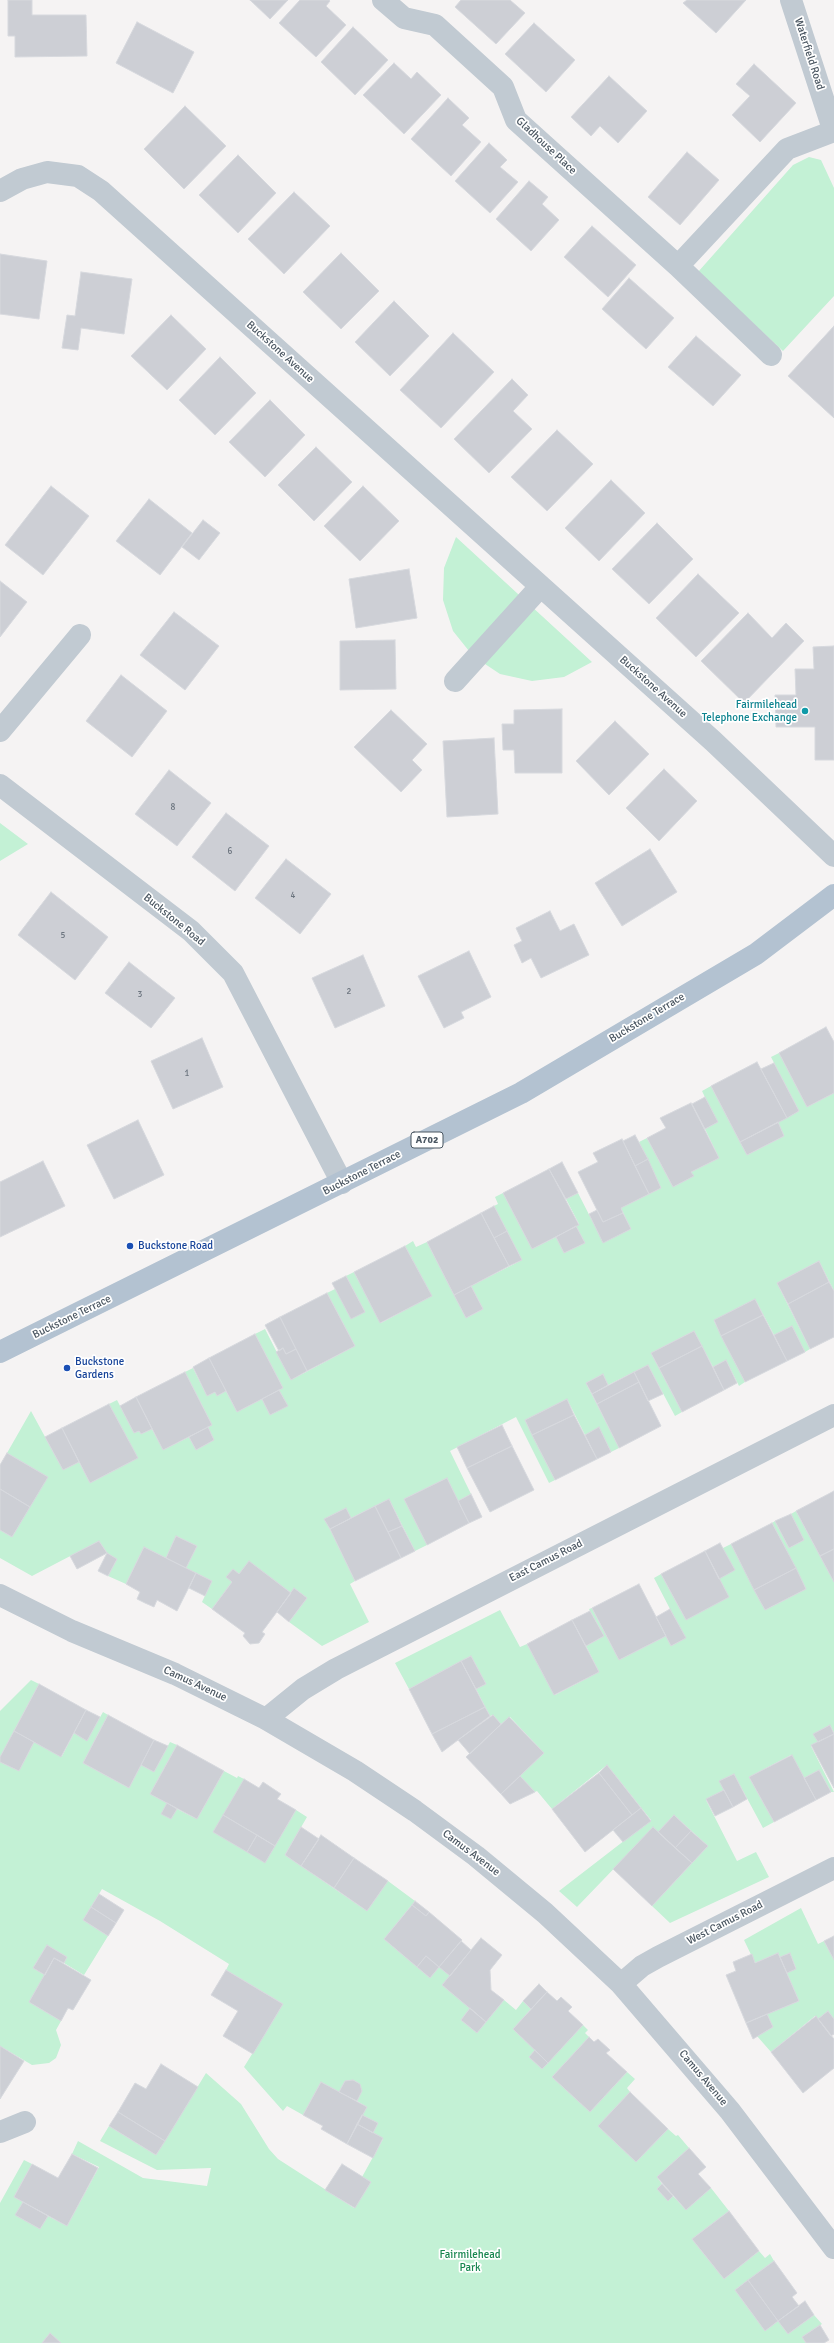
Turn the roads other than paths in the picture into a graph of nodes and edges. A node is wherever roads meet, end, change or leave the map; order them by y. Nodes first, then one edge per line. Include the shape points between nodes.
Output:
1 (383, 0) edge
2 (791, 0) edge
3 (834, 131) edge
4 (0, 191) edge
5 (678, 266) junction
6 (771, 355) dead end
7 (540, 587) junction
8 (80, 635) dead end
9 (455, 681) dead end
10 (0, 731) edge
11 (0, 785) edge
12 (834, 856) edge
13 (834, 895) edge
14 (342, 1183) junction
15 (0, 1352) edge
16 (834, 1415) edge
17 (0, 1595) edge
18 (266, 1719) junction
19 (834, 1868) edge
20 (620, 1984) junction
21 (25, 2122) dead end
22 (0, 2132) edge
23 (834, 2248) edge

1 - 5 street, Gladhouse Place via 404,18 435,25 502,87 516,120
2 - 3 street, Waterfield Road
3 - 5 street via 787,149
4 - 7 street, Buckstone Avenue via 22,179 47,172 78,176 101,191
5 - 6 street, Gladhouse Place
7 - 9 street
7 - 12 street, Buckstone Avenue via 713,741
8 - 10 street
11 - 14 street, Buckstone Road via 191,931 233,973
13 - 14 main road, Buckstone Terrace / A702 via 756,954 534,1085
14 - 15 main road, Buckstone Terrace / A702
16 - 18 street, East Camus Road via 336,1669 303,1689
17 - 18 street, Camus Avenue via 72,1631 188,1680
18 - 20 street, Camus Avenue via 367,1779 476,1856 550,1917
19 - 20 street, West Camus Road via 648,1962
20 - 23 street, Camus Avenue via 735,2117
21 - 22 street

